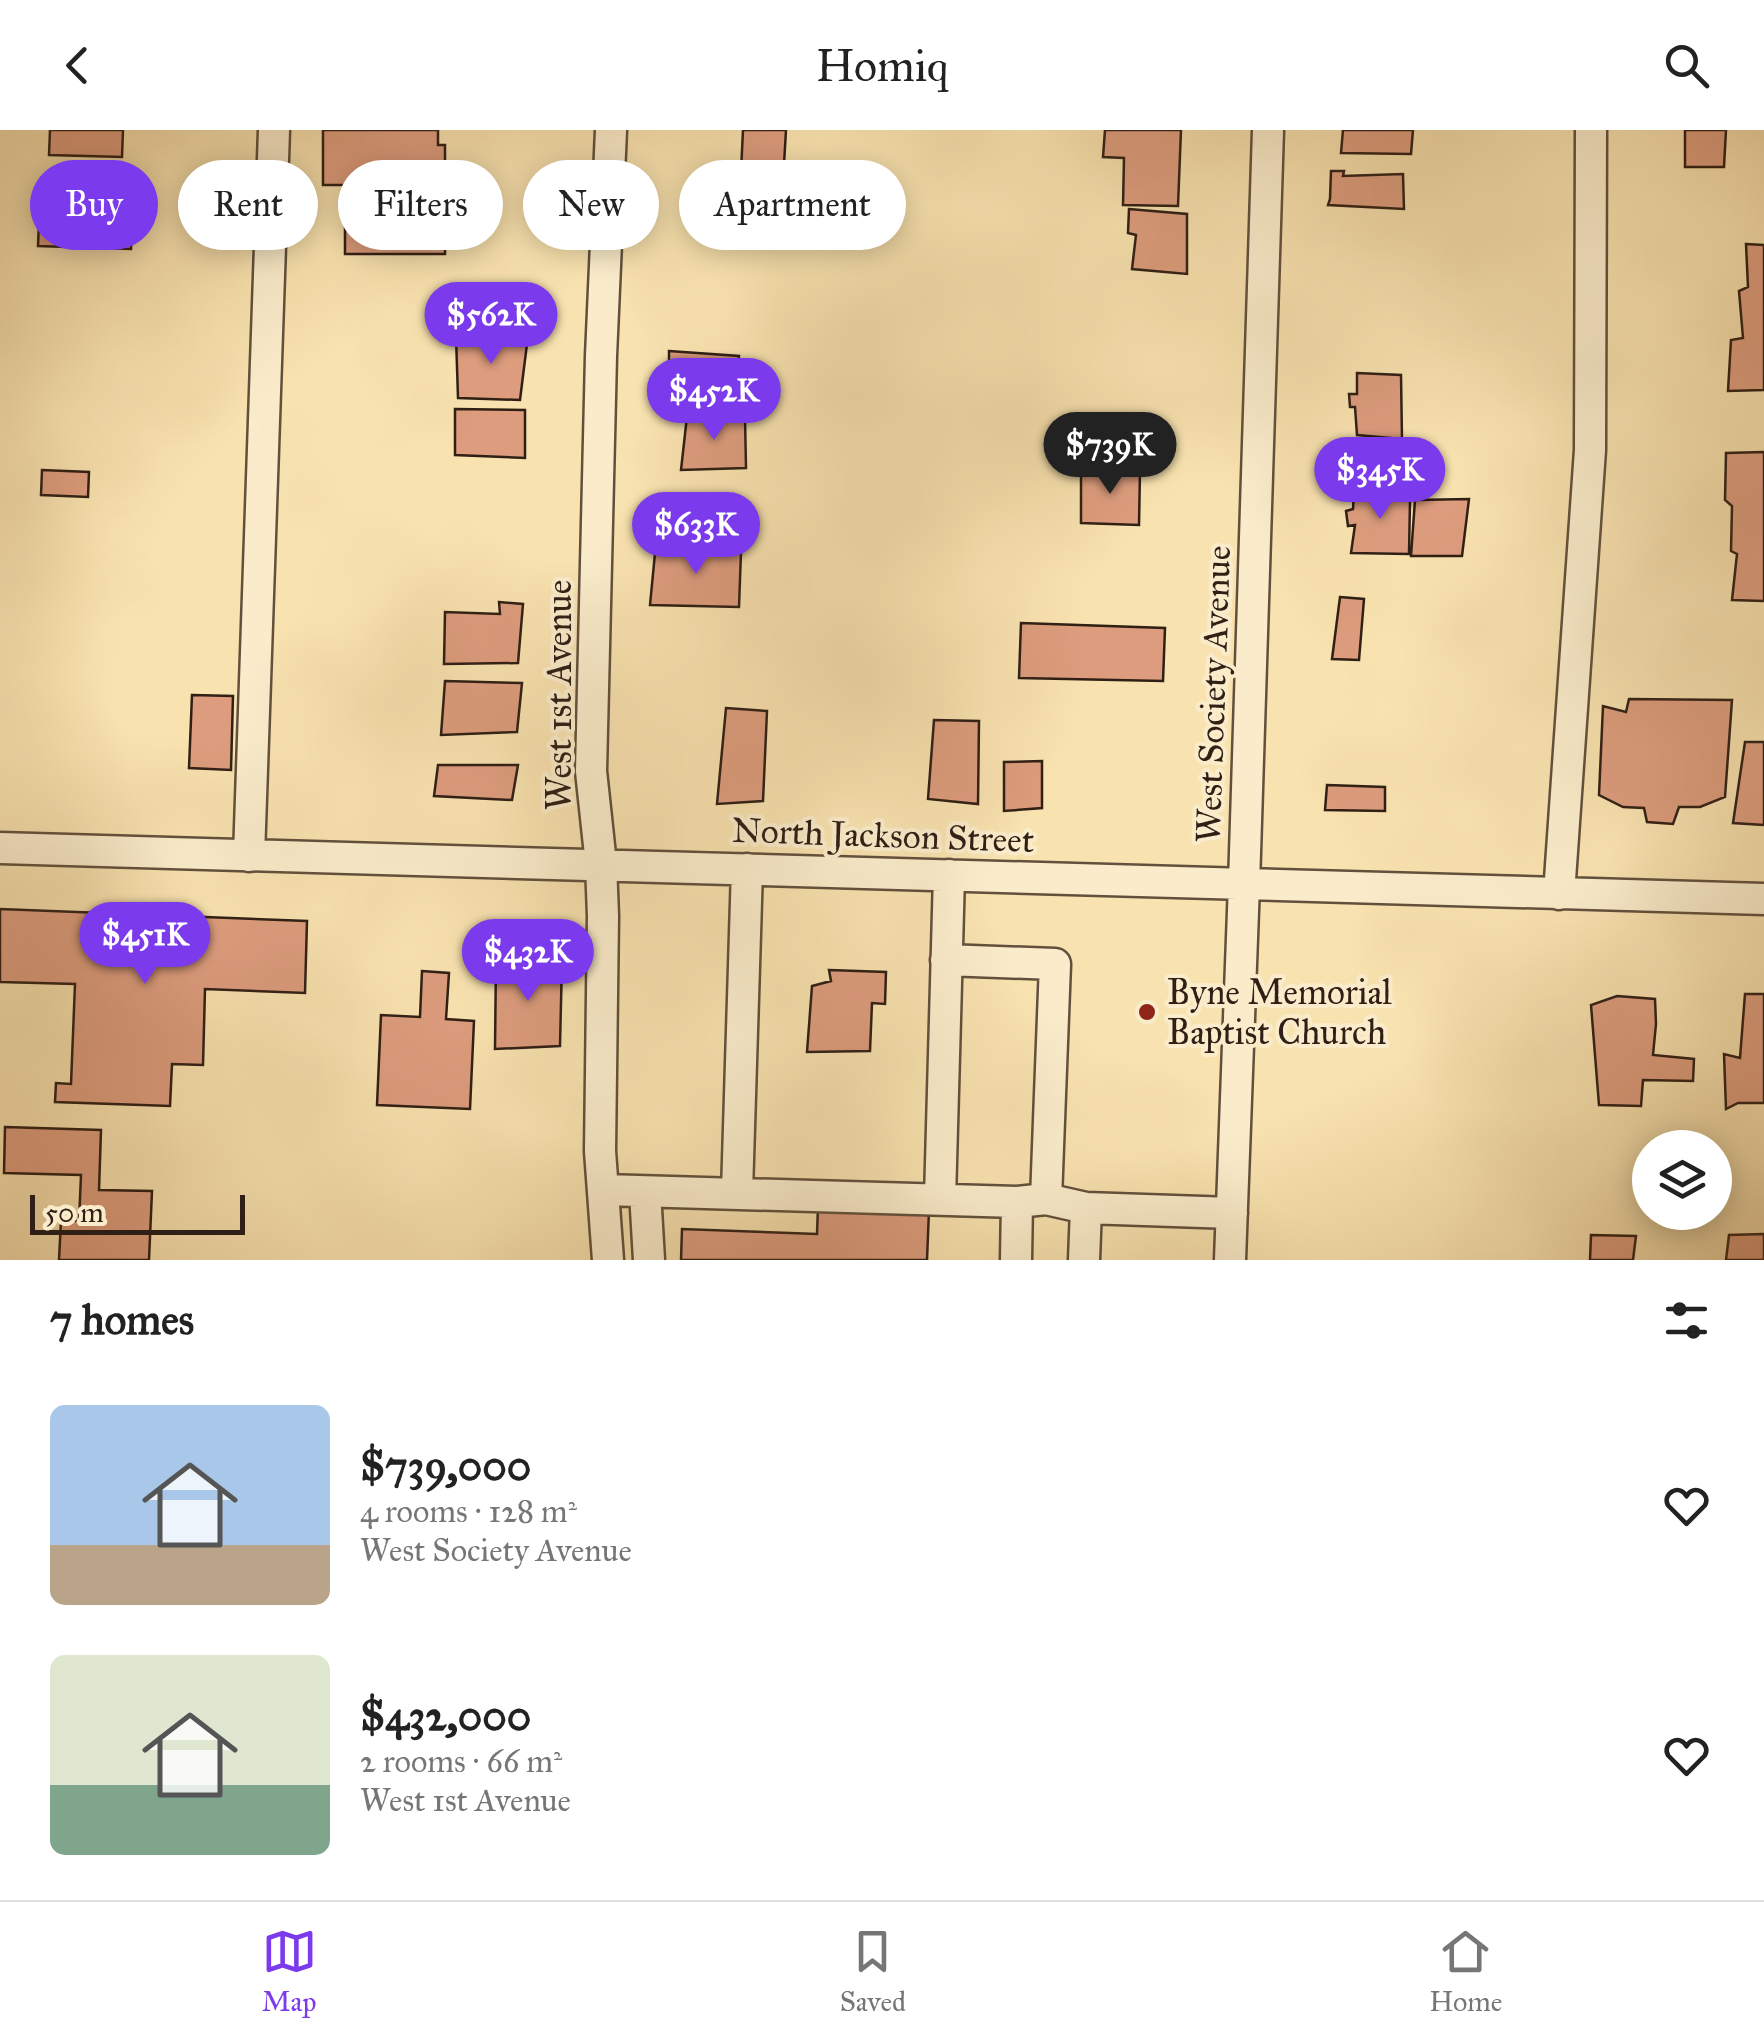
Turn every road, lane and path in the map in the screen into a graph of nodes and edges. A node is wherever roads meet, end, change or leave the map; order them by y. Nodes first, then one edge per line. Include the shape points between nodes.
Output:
1 (274, 130) edge
2 (611, 130) edge
3 (1268, 130) edge
4 (1591, 130) edge
5 (0, 848) edge
6 (250, 856) junction
7 (601, 864) junction
8 (747, 869) junction
9 (949, 875) junction
10 (1244, 884) junction
11 (1559, 894) junction
12 (1764, 899) edge
13 (946, 960) junction
14 (604, 1190) junction
15 (645, 1192) junction
16 (738, 1192) junction
17 (940, 1198) junction
18 (1031, 1200) junction
19 (1086, 1208) junction
20 (1232, 1213) junction
21 (608, 1260) edge
22 (649, 1260) edge
23 (1016, 1260) edge
24 (1084, 1260) edge
25 (1230, 1260) edge

1 - 6 street
2 - 7 street, West 1st Avenue via 591,771
3 - 10 street, West Society Avenue
4 - 11 street via 1590,450
5 - 6 street, North Jackson Street
6 - 7 street, North Jackson Street
7 - 8 street, North Jackson Street
7 - 14 street, West 1st Avenue
8 - 9 street, North Jackson Street
8 - 16 street
9 - 10 street, North Jackson Street
9 - 13 street
10 - 11 street, North Jackson Street
10 - 20 street, West Society Avenue
11 - 12 street, North Jackson Street
13 - 17 street
13 - 18 street via 1055,964
14 - 15 street
14 - 21 street, West 1st Avenue
15 - 16 street
15 - 22 street
16 - 17 street
17 - 18 street
18 - 19 street
18 - 23 street
19 - 20 street
19 - 24 street
20 - 25 street, West Society Avenue

